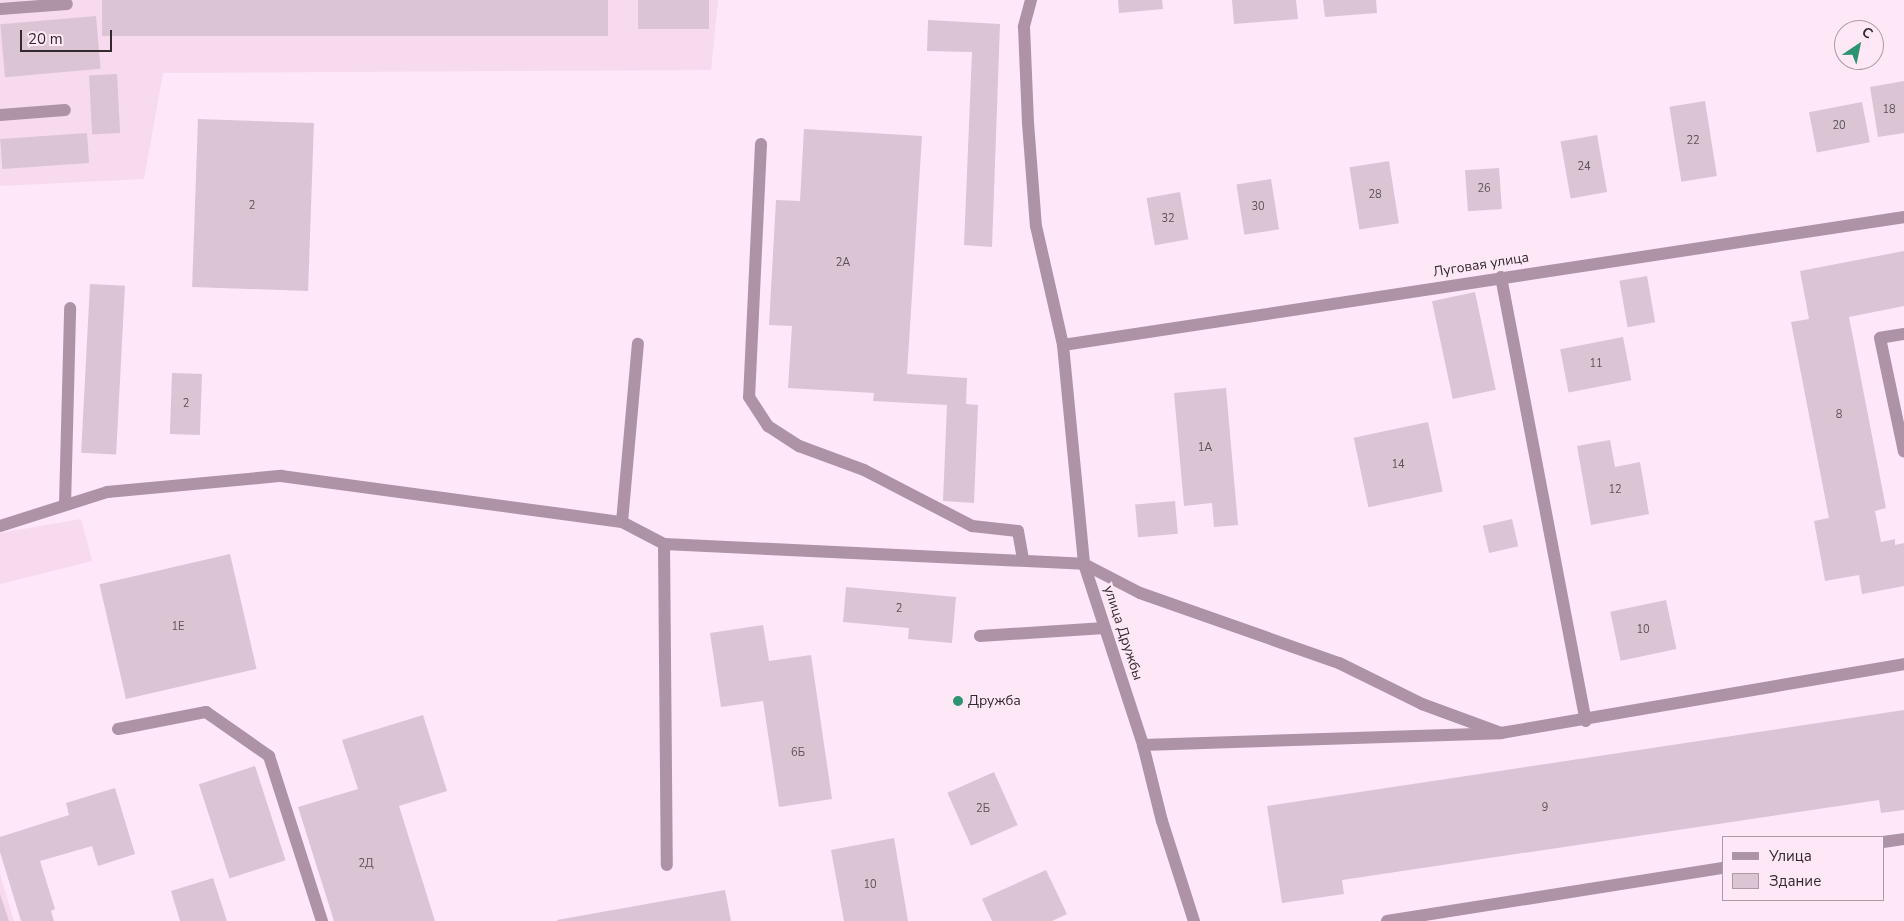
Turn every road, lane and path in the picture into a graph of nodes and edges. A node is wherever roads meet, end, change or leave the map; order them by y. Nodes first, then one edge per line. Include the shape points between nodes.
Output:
1 (1031, 0) edge
2 (67, 4) dead end
3 (0, 9) edge
4 (65, 110) dead end
5 (0, 115) edge
6 (761, 144) dead end
7 (1904, 217) edge
8 (1501, 277) junction
9 (70, 308) dead end
10 (1904, 334) edge
11 (638, 344) dead end
12 (1063, 346) junction
13 (1904, 452) edge
14 (66, 506) junction
15 (622, 522) junction
16 (0, 526) edge
17 (664, 544) junction
18 (1023, 559) junction
19 (1084, 564) junction
20 (1105, 628) junction
21 (980, 636) dead end
22 (1904, 664) edge
23 (1586, 722) junction
24 (118, 729) dead end
25 (1502, 733) junction
26 (1143, 745) junction
27 (1904, 839) edge
28 (1884, 842) edge
29 (667, 865) dead end
30 (1722, 868) edge
31 (322, 921) edge
32 (1194, 921) edge
33 (1387, 921) edge

1 - 12 street, улица Дружбы via 1024,27 1036,226
2 - 3 street
4 - 5 street
6 - 18 street via 748,397 768,426 799,446 864,470 972,526 1018,531
7 - 8 street, Луговая улица
8 - 12 street, Луговая улица
8 - 23 street
9 - 14 street
10 - 13 street via 1880,338
11 - 15 street
12 - 19 street, улица Дружбы
14 - 15 street via 107,492 280,476
14 - 16 street
15 - 17 street
17 - 18 street
17 - 29 street
18 - 19 street
19 - 20 street, улица Дружбы
19 - 25 street via 1140,593 1338,663 1422,704
20 - 21 street
20 - 26 street, улица Дружбы
22 - 23 street
23 - 25 street
24 - 31 street via 206,712 269,756
25 - 26 street
26 - 32 street, улица Дружбы via 1162,820
27 - 28 street
30 - 33 street

